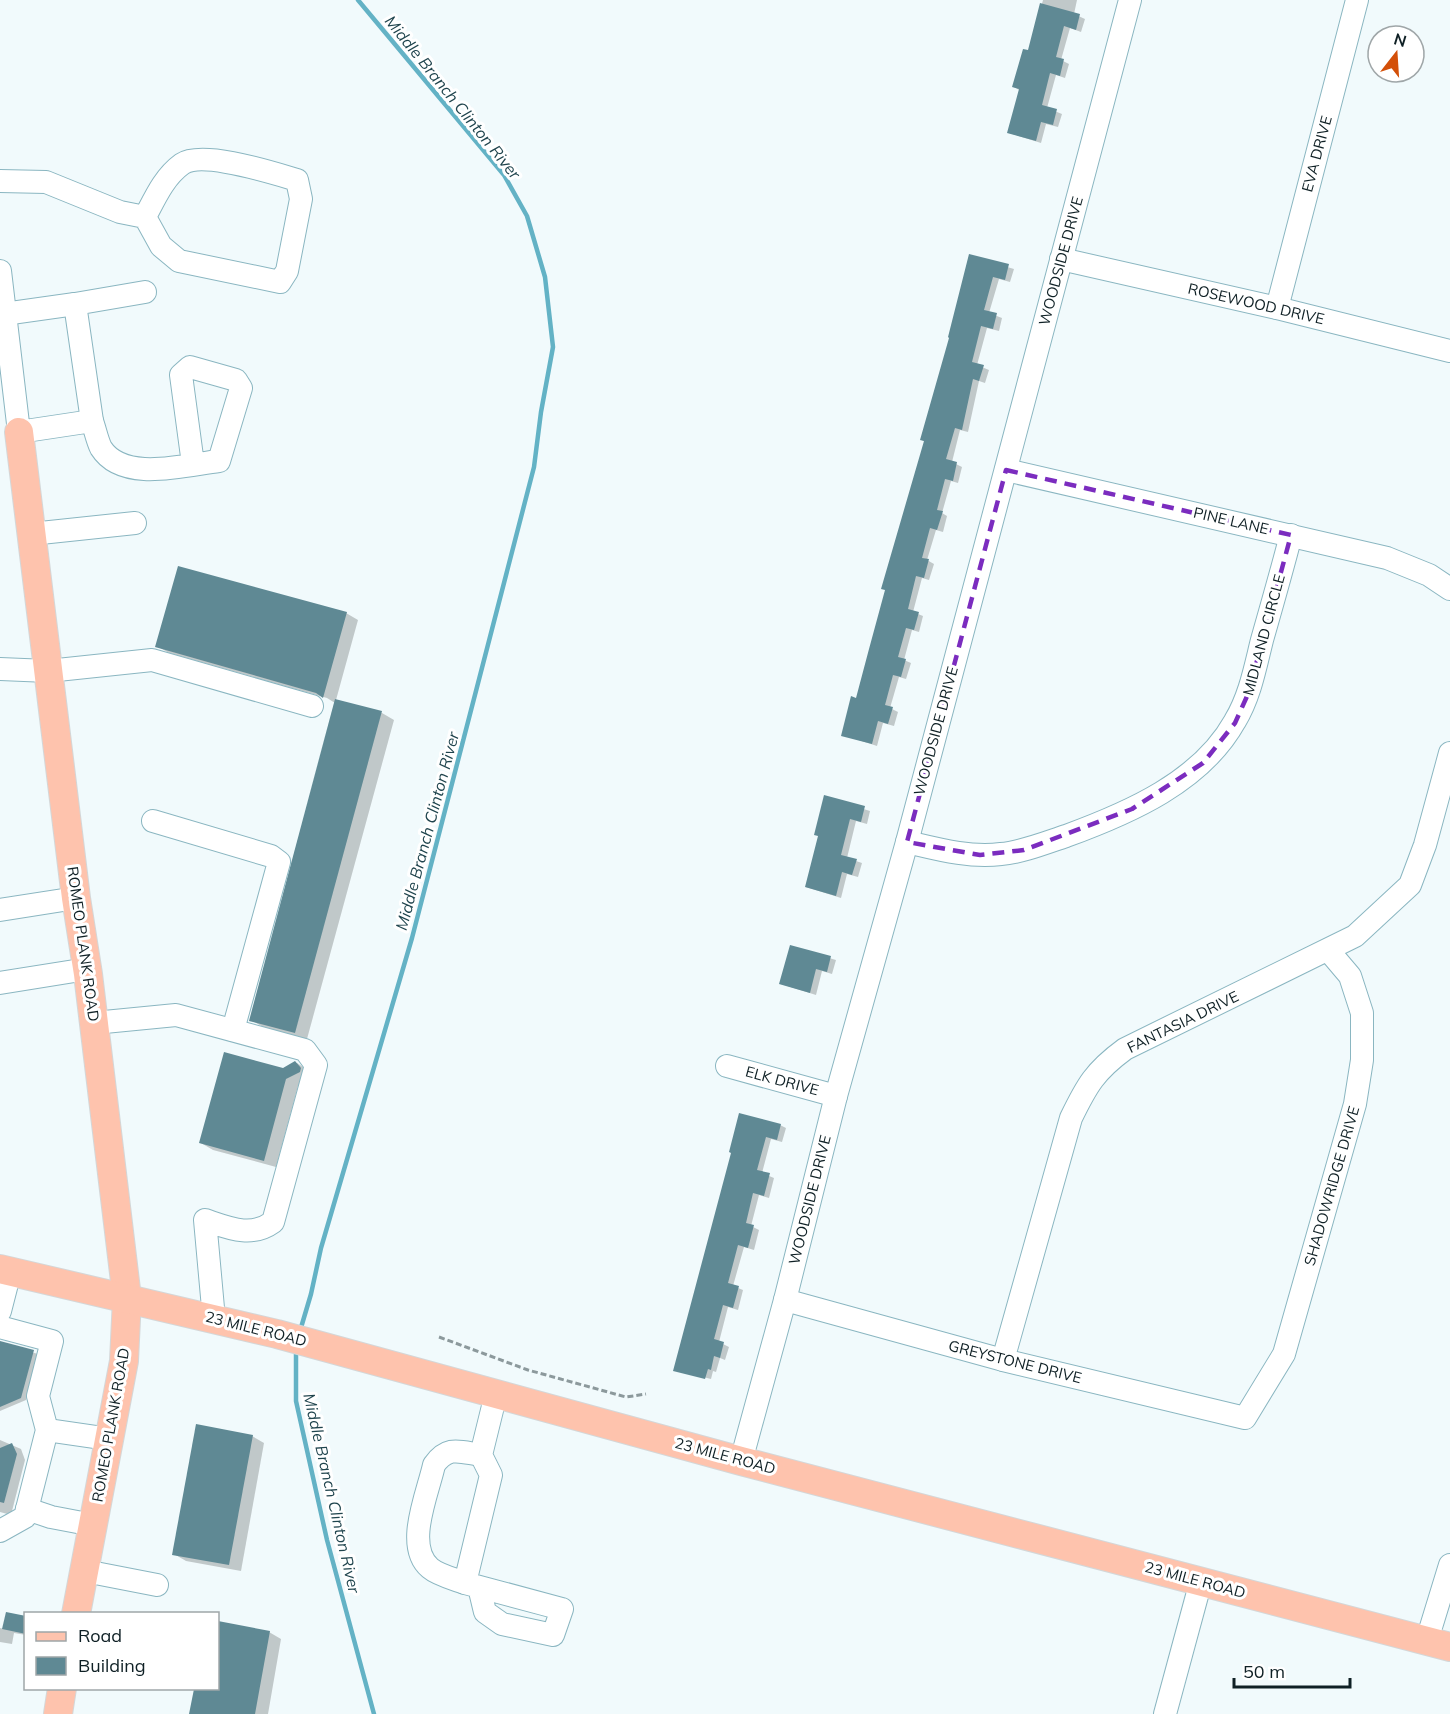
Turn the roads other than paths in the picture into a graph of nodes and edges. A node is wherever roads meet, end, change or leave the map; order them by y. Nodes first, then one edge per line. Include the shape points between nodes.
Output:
1 (1130, 0) edge
2 (1358, 0) edge
3 (0, 181) edge
4 (145, 217) junction
5 (1061, 259) junction
6 (0, 271) edge
7 (145, 292) dead end
8 (2, 303) edge
9 (75, 304) junction
10 (1277, 308) junction
11 (1450, 351) edge
12 (92, 421) junction
13 (19, 432) junction
14 (193, 464) dead end
15 (1006, 470) junction
16 (135, 523) dead end
17 (31, 534) junction
18 (1291, 535) junction
19 (1450, 589) edge
20 (0, 669) edge
21 (48, 671) junction
22 (312, 706) dead end
23 (1450, 753) edge
24 (153, 821) dead end
25 (907, 842) junction
26 (76, 898) junction
27 (0, 910) edge
28 (1328, 950) junction
29 (87, 969) junction
30 (0, 983) edge
31 (94, 1023) junction
32 (233, 1030) junction
33 (727, 1066) dead end
34 (836, 1096) junction
35 (5, 1270) edge
36 (127, 1298) junction
37 (785, 1300) junction
38 (0, 1311) edge
39 (214, 1319) junction
40 (0, 1327) edge
41 (1003, 1360) junction
42 (496, 1394) junction
43 (1245, 1418) joint
44 (47, 1430) junction
45 (109, 1439) junction
46 (481, 1455) junction
47 (741, 1461) junction
48 (27, 1509) junction
49 (93, 1525) junction
50 (0, 1531) edge
51 (1450, 1565) edge
52 (85, 1571) junction
53 (1201, 1581) junction
54 (157, 1585) dead end
55 (76, 1612) edge
56 (1443, 1641) edge
57 (62, 1690) edge
58 (58, 1714) edge
59 (1165, 1714) edge

1 - 5 street, WOODSIDE DRIVE
2 - 10 street, EVA DRIVE
3 - 4 street via 46,182 120,212
4 - 4 street via 161,246 179,261 280,282 287,271 302,199 297,180 207,158 184,163 162,184
5 - 10 street, ROSEWOOD DRIVE
5 - 15 street, WOODSIDE DRIVE
6 - 8 street, ROMEO PLANK ROAD
7 - 9 street
8 - 9 street
8 - 13 street, ROMEO PLANK ROAD
9 - 12 street
10 - 11 street, ROSEWOOD DRIVE
12 - 13 street
12 - 14 street via 101,448 115,462 143,471
13 - 17 main road, ROMEO PLANK ROAD
15 - 18 street, PINE LANE
15 - 25 street, WOODSIDE DRIVE
16 - 17 street
17 - 21 main road, ROMEO PLANK ROAD
18 - 19 street, PINE LANE via 1388,558 1429,575
18 - 25 street, MIDLAND CIRCLE via 1244,705 1218,747 1190,774 1100,824 1024,850 980,855
20 - 21 street
21 - 22 street via 152,660
21 - 26 main road, ROMEO PLANK ROAD
23 - 28 street, FANTASIA DRIVE via 1410,885 1355,936
24 - 32 street via 271,856 279,862
25 - 34 street, WOODSIDE DRIVE
26 - 27 street
26 - 29 main road, ROMEO PLANK ROAD
28 - 41 street, FANTASIA DRIVE via 1125,1049 1103,1065 1071,1118
28 - 43 street, SHADOWRIDGE DRIVE via 1350,976 1362,1012 1362,1060 1355,1104 1284,1354
29 - 30 street
29 - 31 main road, ROMEO PLANK ROAD
31 - 32 street via 176,1015
31 - 36 main road, ROMEO PLANK ROAD
32 - 39 street via 305,1050 316,1065 273,1222 250,1232 205,1220
33 - 34 street, ELK DRIVE
34 - 37 street, WOODSIDE DRIVE
35 - 36 main road, 23 MILE ROAD
35 - 38 street
36 - 39 main road, 23 MILE ROAD
36 - 45 main road, ROMEO PLANK ROAD via 124,1360
37 - 41 street, GREYSTONE DRIVE
37 - 47 street, WOODSIDE DRIVE
39 - 42 main road, 23 MILE ROAD
40 - 44 street via 52,1341 38,1396
41 - 43 street, GREYSTONE DRIVE
42 - 46 street
42 - 47 main road, 23 MILE ROAD
44 - 45 street
44 - 48 street
45 - 49 main road, ROMEO PLANK ROAD
46 - 46 street via 491,1475 472,1585 430,1569 418,1548 417,1534 434,1465 441,1455
47 - 53 main road, 23 MILE ROAD
48 - 49 street
48 - 50 street via 25,1517
49 - 52 main road, ROMEO PLANK ROAD
51 - 56 street
52 - 54 street
52 - 55 main road, ROMEO PLANK ROAD
53 - 56 main road, 23 MILE ROAD
53 - 59 street
57 - 58 main road

